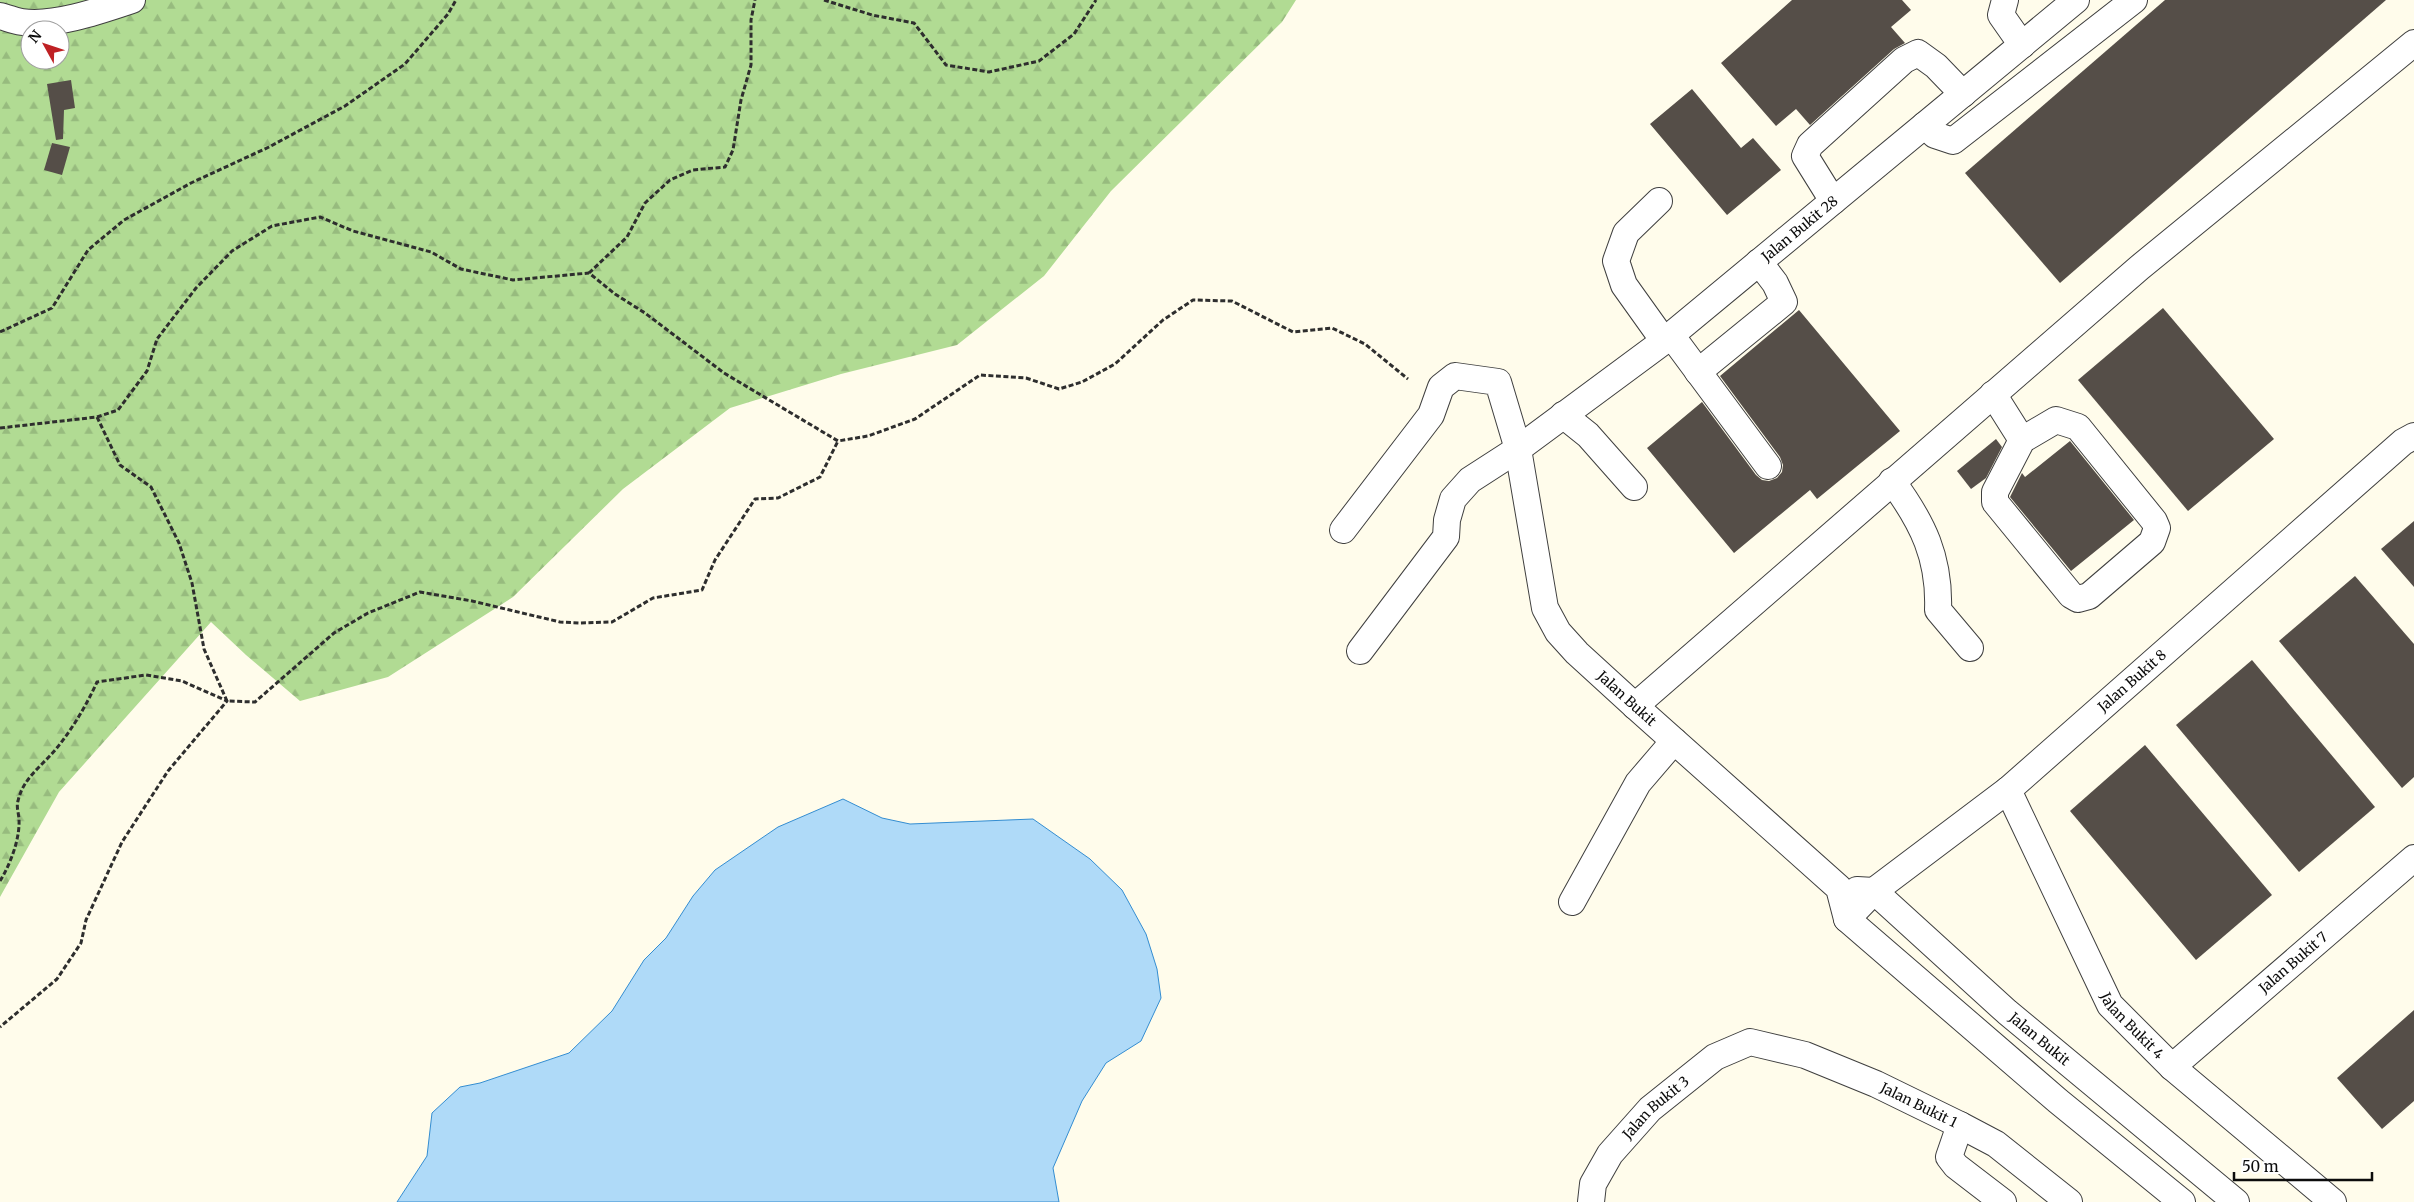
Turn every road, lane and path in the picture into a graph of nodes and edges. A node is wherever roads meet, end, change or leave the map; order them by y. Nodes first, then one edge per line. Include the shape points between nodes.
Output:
1 (132, 0) edge
2 (456, 0) edge
3 (755, 0) edge
4 (824, 0) edge
5 (1096, 0) edge
6 (2005, 0) edge
7 (2076, 0) edge
8 (2134, 0) edge
9 (0, 16) edge
10 (2414, 43) edge
11 (2022, 45) junction
12 (1962, 94) junction
13 (1926, 124) junction
14 (1659, 200) dead end
15 (1833, 201) junction
16 (1759, 262) junction
17 (589, 273) junction
18 (0, 332) edge
19 (1667, 338) junction
20 (1698, 372) junction
21 (1408, 380) dead end
22 (1993, 394) junction
23 (1563, 415) junction
24 (97, 417) junction
25 (0, 428) edge
26 (2410, 436) edge
27 (2022, 440) junction
28 (838, 441) junction
29 (1518, 449) junction
30 (1768, 466) dead end
31 (1892, 481) junction
32 (1634, 487) dead end
33 (1343, 530) dead end
34 (1970, 648) dead end
35 (1360, 651) dead end
36 (227, 701) junction
37 (1635, 706) junction
38 (1674, 741) junction
39 (2008, 790) junction
40 (2414, 858) edge
41 (0, 881) edge
42 (1839, 888) junction
43 (1874, 891) junction
44 (1572, 902) dead end
45 (1847, 919) junction
46 (0, 1027) edge
47 (1750, 1042) joint
48 (2172, 1067) junction
49 (1960, 1125) junction
50 (1591, 1202) edge
51 (2002, 1202) edge
52 (2069, 1202) edge
53 (2182, 1202) edge
54 (2236, 1202) edge
55 (2333, 1202) edge

1 - 9 street via 86,15 54,20 24,23
2 - 18 path via 448,14 404,64 345,106 192,182 124,220 88,250 52,308
3 - 17 path via 751,20 751,65 741,100 733,150 725,167 693,170 670,180 645,203 627,237
4 - 5 path via 872,15 914,23 946,65 989,72 1039,61 1074,34
6 - 11 street via 2001,15
7 - 11 street, Jalan Bukit 28
8 - 13 street via 1953,141 1935,135
10 - 22 street via 2139,268
11 - 12 street, Jalan Bukit 28
12 - 13 street, Jalan Bukit 28
12 - 15 street via 1936,66 1918,53 1904,60 1810,145 1805,156
13 - 15 street, Jalan Bukit 28
14 - 19 street via 1626,234 1616,262 1624,285
15 - 16 street, Jalan Bukit 28
16 - 19 street, Jalan Bukit 28
16 - 20 street via 1784,302
17 - 24 path via 513,280 461,269 432,252 353,231 320,217 272,226 232,251 196,288 157,339 147,371 118,410
17 - 28 path via 724,373
19 - 20 street
19 - 23 street, Jalan Bukit 28
20 - 30 street
21 - 28 path via 1365,344 1332,328 1293,332 1232,301 1193,300 1163,320 1115,364 1082,382 1059,389 1026,378 980,375 915,419 868,436
22 - 27 street
22 - 31 street
23 - 29 street, Jalan Bukit 28
23 - 32 street via 1588,435
24 - 25 path
24 - 36 path via 120,465 151,488 179,542 192,583 204,649
26 - 39 street, Jalan Bukit 8
27 - 27 street via 2056,420 2078,427 2154,521 2157,528 2152,542 2089,596 2078,599 2071,595 1995,502 1995,492
28 - 36 path via 820,477 778,498 755,499 715,560 702,590 653,598 612,622 580,623 560,622 420,592 368,614 334,633 255,702
29 - 33 street, Jalan Bukit via 1498,382 1455,376 1441,387 1431,414
29 - 35 street, Jalan Bukit 28 via 1470,480 1452,499 1446,537
29 - 37 street, Jalan Bukit via 1545,608 1564,639
31 - 34 street via 1909,504 1933,553 1939,586 1938,610
31 - 37 street
36 - 41 path via 182,681 146,675 97,682 84,711 54,751 31,773 24,787 18,801 20,821 17,837
36 - 46 path via 168,771 122,842 86,920 80,943 57,980
37 - 38 street, Jalan Bukit
38 - 42 street, Jalan Bukit
38 - 44 street via 1638,783
39 - 43 street, Jalan Bukit 8
39 - 48 street, Jalan Bukit 4 via 2110,1005
40 - 48 street, Jalan Bukit 7
42 - 43 street
42 - 45 street
43 - 45 street, Jalan Bukit 8
43 - 54 street, Jalan Bukit via 2007,1012
45 - 53 street via 2058,1101
47 - 49 street, Jalan Bukit 1 via 1805,1055 1876,1084
47 - 50 street, Jalan Bukit 3 via 1715,1057 1650,1109 1610,1154 1593,1184
48 - 55 street, Jalan Bukit 4
49 - 51 street via 1950,1157 1956,1166
49 - 52 street, Jalan Bukit 1 via 1996,1144

